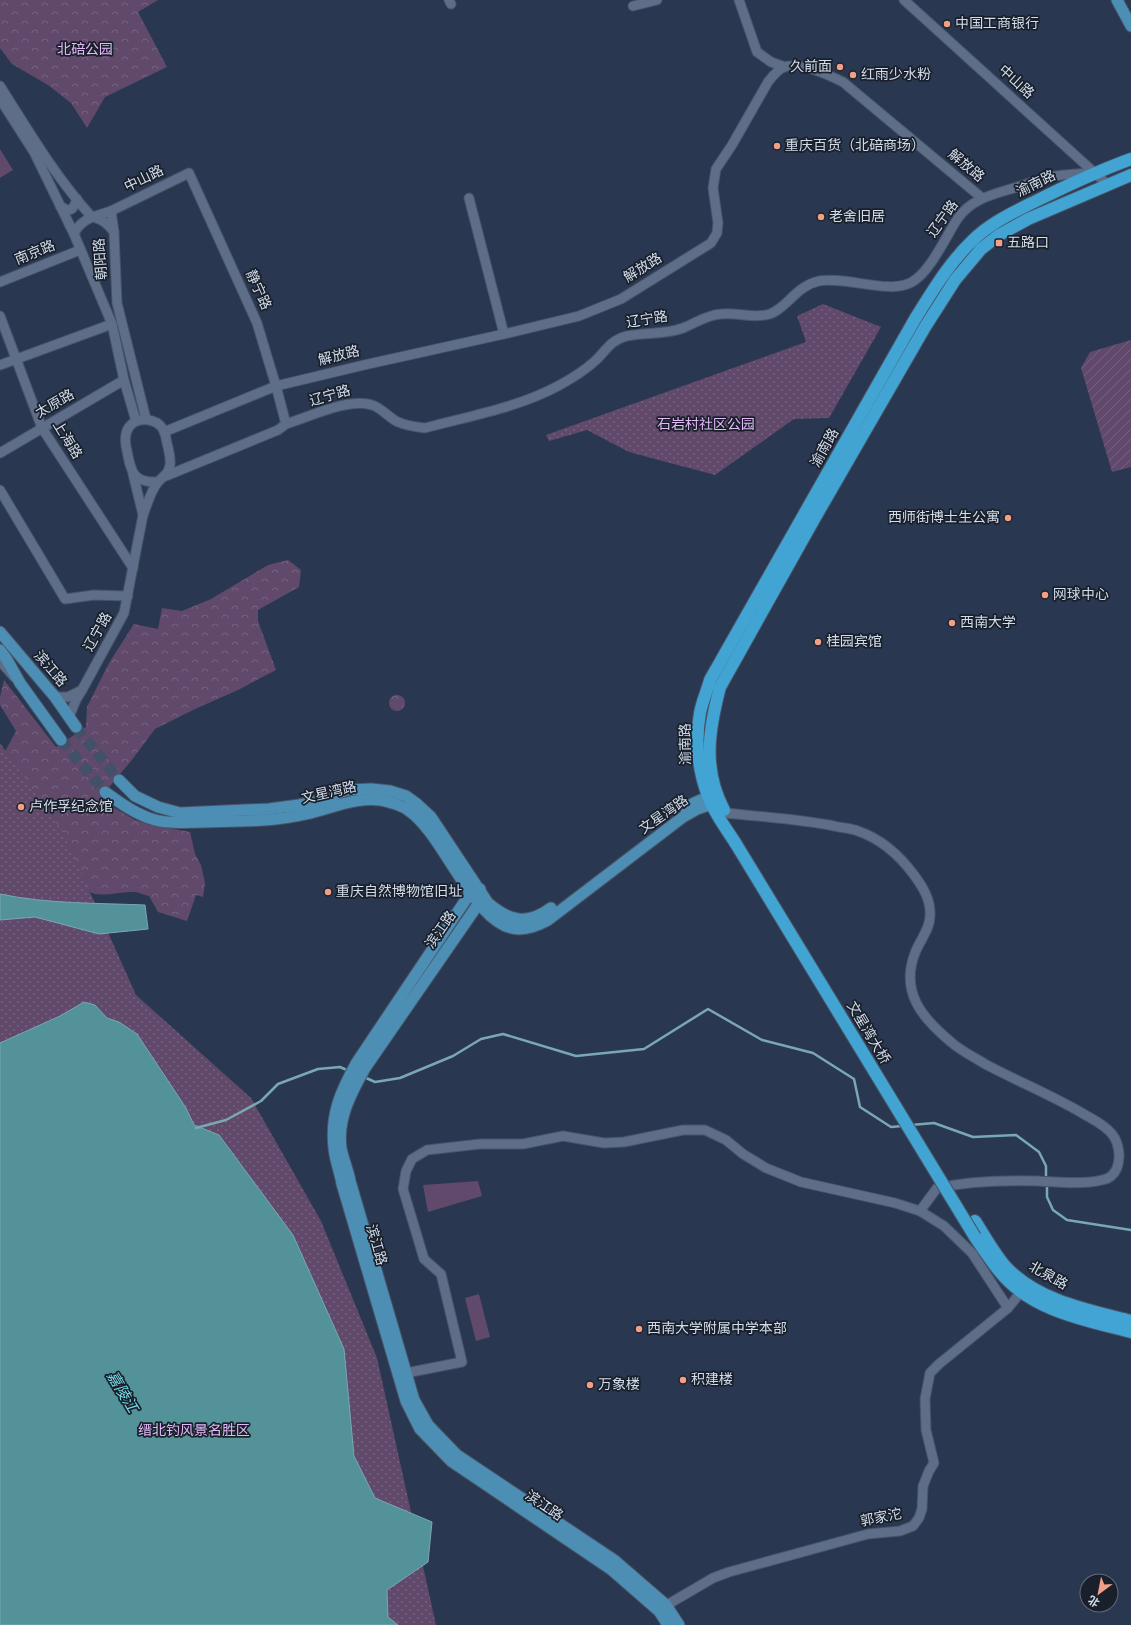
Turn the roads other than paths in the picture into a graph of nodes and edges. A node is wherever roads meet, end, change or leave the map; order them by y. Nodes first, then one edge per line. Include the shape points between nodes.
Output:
1 (656, 0) edge
2 (739, 0) edge
3 (904, 0) edge
4 (1117, 0) edge
5 (638, 5) dead end
6 (1131, 26) edge
7 (785, 67) junction
8 (0, 86) edge
9 (0, 99) edge
10 (1131, 159) edge
11 (1095, 172) junction
12 (189, 173) joint
13 (1131, 175) edge
14 (1108, 185) junction
15 (469, 198) dead end
16 (982, 198) junction
17 (77, 199) junction
18 (60, 206) junction
19 (111, 211) junction
20 (91, 217) junction
21 (114, 232) junction
22 (74, 234) junction
23 (80, 250) junction
24 (0, 282) edge
25 (0, 316) edge
26 (112, 324) junction
27 (504, 334) junction
28 (16, 359) junction
29 (0, 366) edge
30 (124, 380) junction
31 (276, 386) junction
32 (146, 419) junction
33 (136, 421) junction
34 (286, 424) junction
35 (42, 428) junction
36 (164, 432) junction
37 (0, 453) edge
38 (133, 474) junction
39 (162, 479) junction
40 (0, 490) edge
41 (143, 515) junction
42 (133, 568) junction
43 (128, 596) junction
44 (0, 632) edge
45 (0, 650) edge
46 (0, 662) edge
47 (20, 683) junction
48 (82, 690) junction
49 (55, 697) junction
50 (69, 717) junction
51 (76, 727) tunnel mouth
52 (60, 740) tunnel mouth
53 (119, 780) tunnel mouth
54 (105, 792) tunnel mouth
55 (712, 799) junction
56 (726, 813) junction
57 (739, 842) junction
58 (476, 891) junction
59 (479, 903) junction
60 (401, 1006) junction
61 (338, 1148) junction
62 (920, 1211) junction
63 (975, 1221) joint
64 (975, 1237) joint
65 (1021, 1292) junction
66 (1008, 1308) junction
67 (1131, 1322) edge
68 (1131, 1332) edge
69 (406, 1373) junction
70 (662, 1608) junction
71 (668, 1625) edge
72 (679, 1625) edge

1 - 5 street
2 - 7 street via 757,52 771,62
3 - 11 street, 中山路
4 - 6 main road
7 - 16 street, 解放路 via 820,71 843,82
7 - 27 street, 解放路 via 774,74 768,82 716,168 713,188 718,223 717,233 711,243 621,299 579,316
8 - 17 street, 朝阳路 via 39,147
9 - 18 street via 34,152
10 - 11 highway, 渝南路
11 - 14 street, 中山路
11 - 16 street, 辽宁路 via 1050,177
11 - 55 highway, 渝南路 via 993,224 972,240 927,299 710,680 700,712 698,734 703,781
12 - 19 street, 中山路
12 - 31 street, 静宁路 via 257,323
13 - 14 highway, 渝南路
14 - 55 highway, 渝南路 via 1028,219 999,235 981,249 955,280 925,327 720,687 712,715 710,736
15 - 27 street
16 - 34 street, 辽宁路 via 968,206 959,216 924,271 913,282 902,286 837,280 818,281 802,288 772,313 756,316 722,313 708,315 683,328 627,336 607,347 582,372 534,398 425,428 410,427 397,422 374,405 360,402 345,404
17 - 18 street via 75,207 71,210
17 - 20 street, 朝阳路
18 - 22 street
19 - 20 street, 中山路
19 - 21 street
20 - 21 street, 朝阳路 via 108,224
20 - 22 street via 84,221
21 - 32 street, 朝阳路 via 117,304
22 - 23 street
23 - 24 street, 南京路
23 - 26 street
25 - 28 street, 上海路
26 - 28 street
26 - 30 street
27 - 31 street, 解放路
28 - 29 street
28 - 35 street, 上海路
30 - 33 street
30 - 35 street, 太原路
31 - 34 street, 静宁路
31 - 36 street, 解放路
32 - 33 street
32 - 36 street via 158,424
33 - 38 street via 129,427 125,436
34 - 39 street, 辽宁路 via 278,430
35 - 37 street, 太原路
35 - 42 street, 上海路
36 - 39 street via 170,462
38 - 39 street via 147,482
38 - 41 street, 辽宁路
39 - 41 street, 辽宁路
40 - 43 street via 64,599 94,595
41 - 42 street, 辽宁路
42 - 43 street, 辽宁路
43 - 48 street, 辽宁路 via 124,613
44 - 49 main road, 滨江路
45 - 47 main road, 滨江路
46 - 47 street
47 - 52 main road, 滨江路
48 - 49 street via 68,697
48 - 50 street, 辽宁路
49 - 50 main road, 滨江路
50 - 51 main road, 滨江路
53 - 58 main road, 文星湾路 via 135,796 180,813 299,805 320,801 346,790 390,791 406,796 430,817
54 - 58 main road, 文星湾路 via 122,805 155,820 179,822 272,820 304,815 353,801 387,801 416,816
55 - 56 highway, 渝南路
55 - 57 highway, 渝南路
55 - 58 main road, 文星湾路 via 685,808 543,914 534,918 515,919 501,913
55 - 59 main road, 文星湾路 via 683,817 548,920 531,928 518,929 501,924
56 - 57 highway, 渝南路
56 - 62 street via 821,824 857,831 883,844 904,861 925,892 930,915 929,926 915,953 910,975 914,1000 922,1013 948,1040 971,1056 1103,1125 1112,1134 1119,1149 1117,1168 1113,1175 1102,1180 962,1182 937,1188
57 - 63 highway, 文星湾大桥
57 - 64 highway, 文星湾大桥, bridge
58 - 59 main road, 文星湾路
58 - 60 main road, 滨江路
59 - 60 main road, 滨江路
60 - 61 main road, 滨江路 via 350,1094
61 - 69 main road, 滨江路
61 - 70 main road, 滨江路 via 342,1184 406,1401 420,1430 451,1461 612,1570
62 - 66 street via 944,1226 972,1253
62 - 69 street via 800,1182 766,1168 726,1140 705,1130 683,1130 624,1142 604,1143 563,1136 523,1144 480,1144 427,1150 412,1159 406,1171 403,1189 424,1259 441,1274 462,1362
63 - 67 highway, 北泉路 via 1006,1267 1026,1283 1053,1298 1082,1309
64 - 65 highway, 北泉路 via 1000,1273
65 - 66 street, 郭家沱
65 - 68 highway, 北泉路 via 1048,1308
66 - 70 street, 郭家沱 via 930,1373 926,1399 926,1430 934,1463 923,1486 922,1509 913,1526 900,1531 868,1534 729,1572 713,1578
69 - 70 main road, 滨江路 via 414,1400 428,1425 457,1455 614,1560
70 - 71 main road, 滨江路
70 - 72 main road, 滨江路

